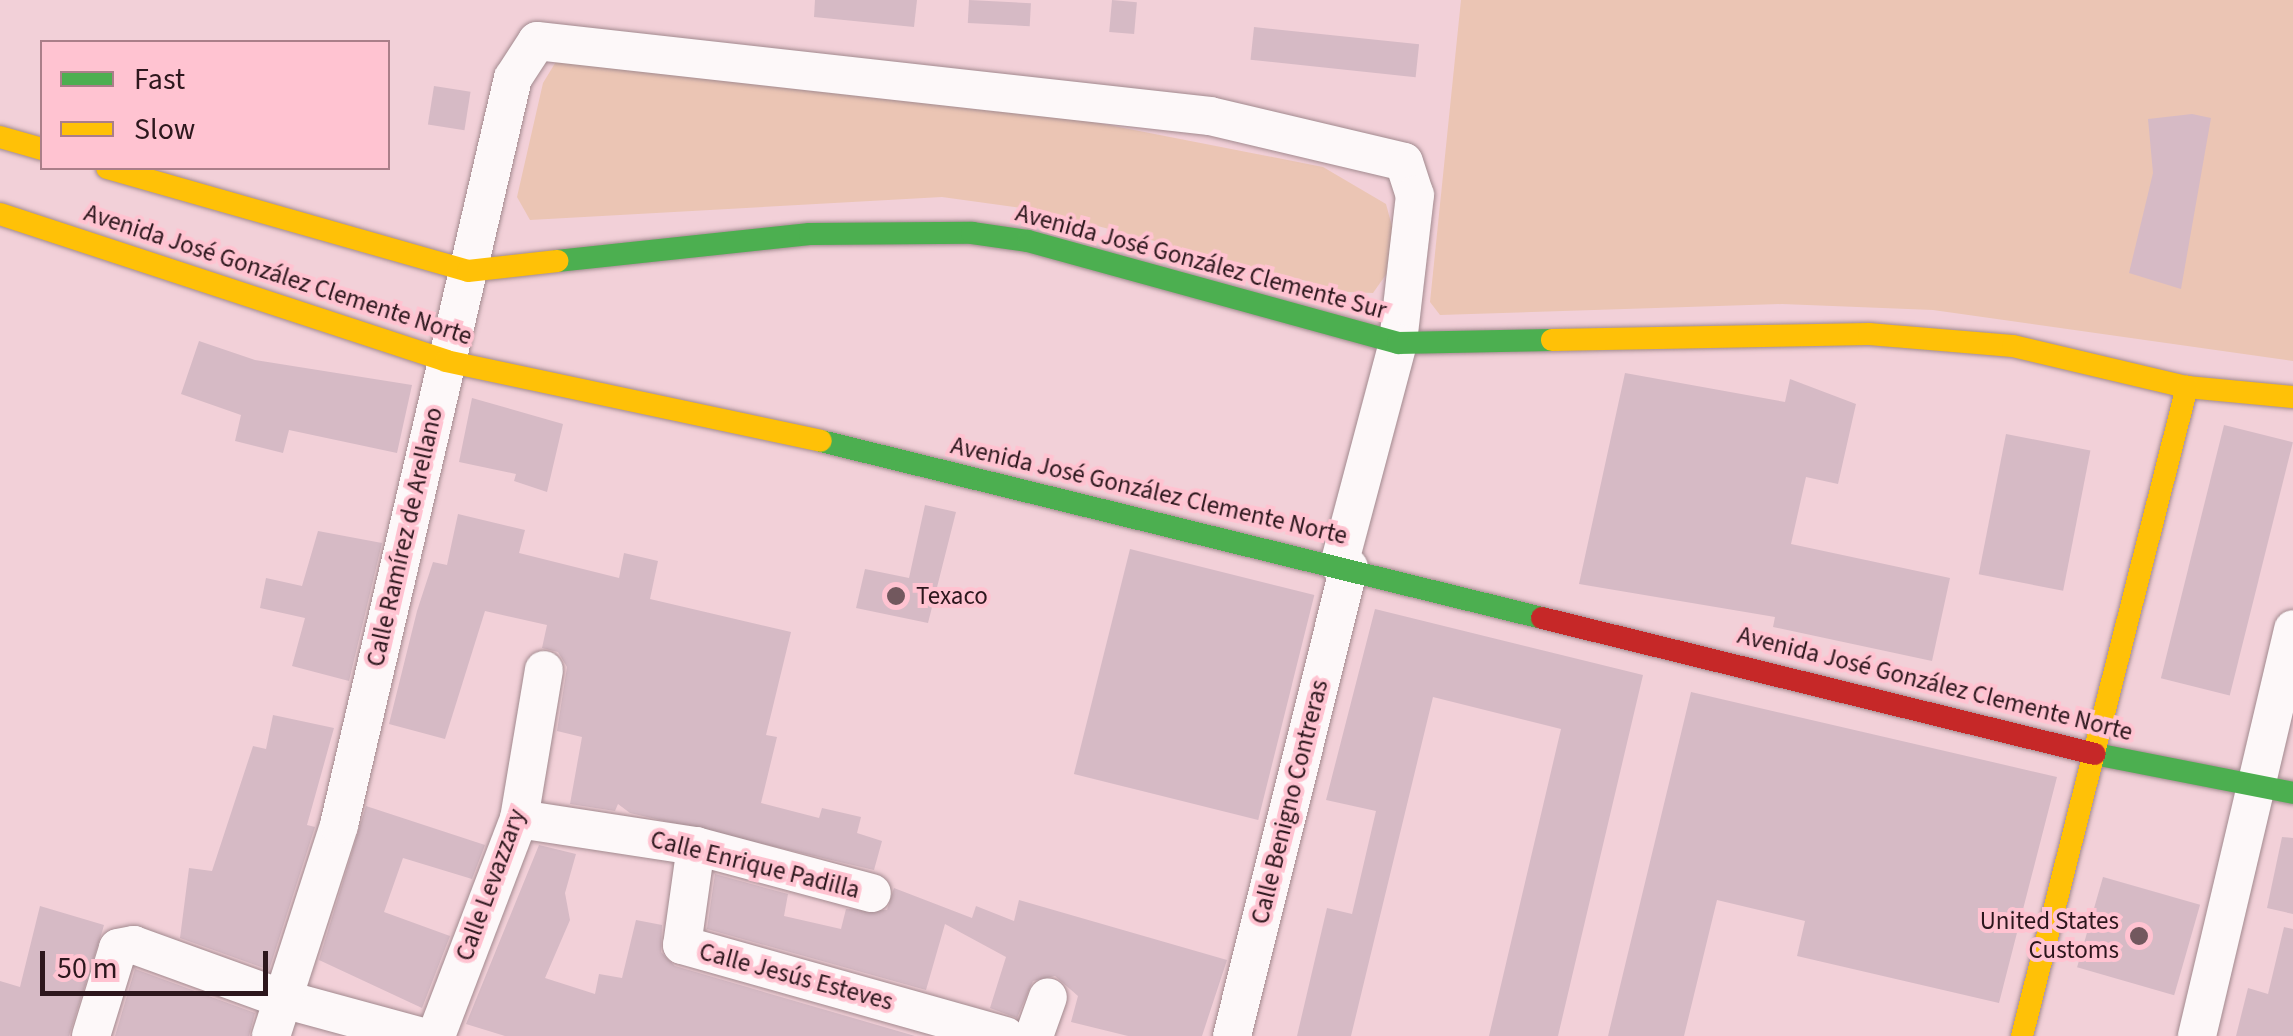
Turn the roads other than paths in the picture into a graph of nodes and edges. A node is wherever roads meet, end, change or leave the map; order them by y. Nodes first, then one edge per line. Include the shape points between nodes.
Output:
1 (0, 137) edge
2 (40, 148) edge
3 (1404, 162) joint
4 (114, 170) edge
5 (0, 214) edge
6 (468, 271) junction
7 (1398, 343) junction
8 (446, 361) junction
9 (2187, 387) junction
10 (2293, 397) edge
11 (1344, 566) junction
12 (2293, 629) edge
13 (544, 670) dead end
14 (2091, 753) junction
15 (2276, 789) edge
16 (519, 819) junction
17 (696, 846) junction
18 (872, 893) dead end
19 (1048, 996) dead end
20 (283, 1000) junction
21 (2027, 1035) edge
22 (91, 1036) edge
23 (271, 1036) edge
24 (418, 1036) edge
25 (436, 1036) edge
26 (1005, 1036) edge
27 (1034, 1036) edge
28 (1232, 1036) edge
29 (2197, 1036) edge

1 - 2 main road
3 - 6 street, Calle Ramírez de Arellano via 1210,116 537,41 513,78
3 - 7 street, Calle Benigno Contreras via 1415,194
4 - 6 main road, Avenida José González Clemente Sur
5 - 8 main road, Avenida José González Clemente Norte
6 - 7 main road, Avenida José González Clemente Sur via 810,234 972,233 1028,241
6 - 8 street, Calle Ramírez de Arellano
7 - 9 main road, Avenida José González Clemente Sur via 1870,334 2012,346
7 - 11 street, Calle Benigno Contreras
8 - 11 main road, Avenida José González Clemente Norte via 758,425
8 - 20 street, Calle Ramírez de Arellano via 339,825
9 - 10 main road, Avenida José González Clemente Sur
9 - 14 main road
11 - 14 main road, Avenida José González Clemente Norte
11 - 28 street, Calle Benigno Contreras
12 - 15 street
13 - 16 street, Calle Levazzary
14 - 15 main road, Avenida José González Clemente Norte
14 - 21 main road
15 - 29 street
16 - 17 street, Calle Enrique Padilla
16 - 25 street, Calle Levazzary
17 - 18 street, Calle Enrique Padilla
17 - 26 street, Calle Jesús Esteves via 682,945
19 - 27 street
20 - 22 street via 134,946 118,948
20 - 23 street, Calle Ramírez de Arellano
20 - 24 street

